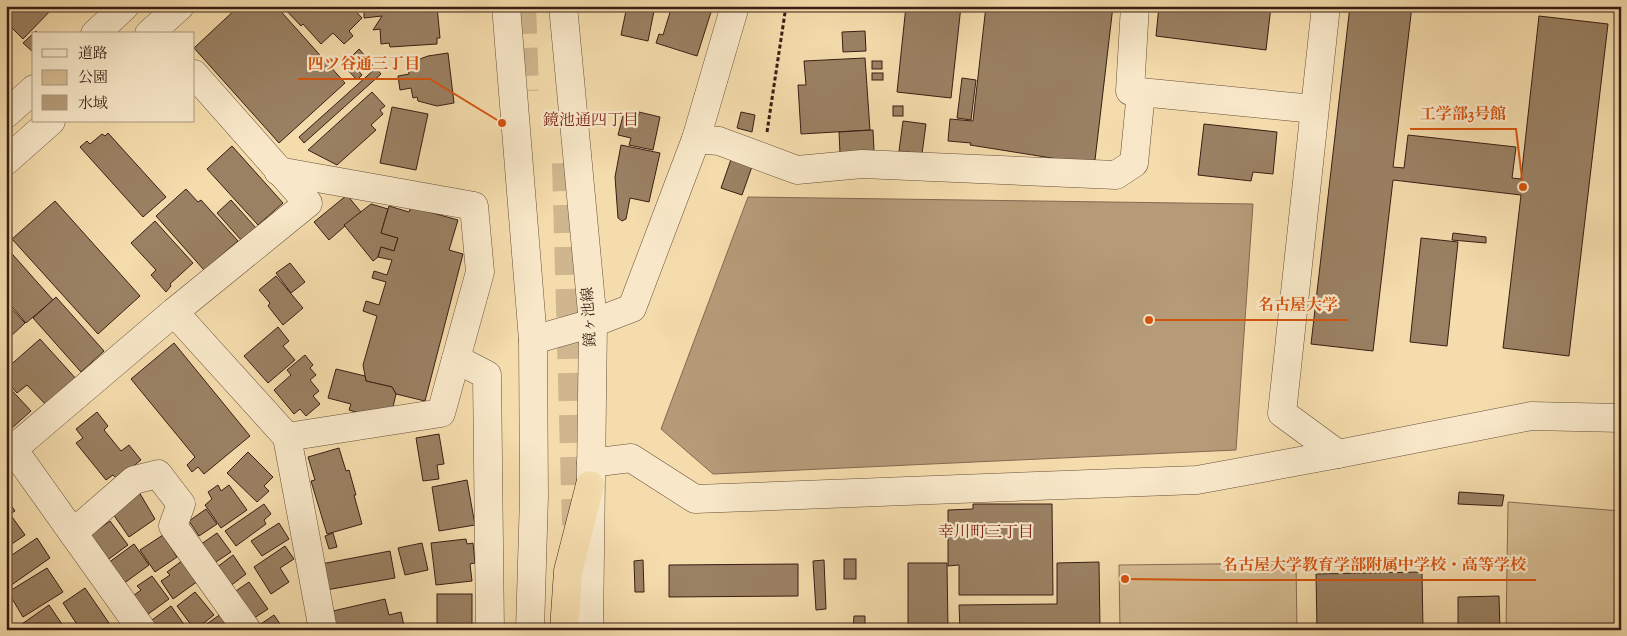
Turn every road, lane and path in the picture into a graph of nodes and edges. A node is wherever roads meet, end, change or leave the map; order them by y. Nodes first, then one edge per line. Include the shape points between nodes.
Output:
1 (125, 6) edge
2 (180, 6) edge
3 (506, 6) edge
4 (563, 6) edge
5 (735, 6) edge
6 (786, 6) edge
7 (1135, 6) edge
8 (1326, 6) edge
9 (97, 32) edge
10 (154, 32) edge
11 (195, 75) edge
12 (32, 91) edge
13 (1141, 92) junction
14 (1314, 108) junction
15 (6, 114) edge
16 (50, 122) edge
17 (766, 134) dead end
18 (696, 139) junction
19 (6, 161) edge
20 (278, 171) junction
21 (174, 312) junction
22 (593, 323) junction
23 (533, 340) junction
24 (456, 358) junction
25 (1621, 418) edge
26 (287, 437) junction
27 (10, 452) edge
28 (1338, 454) junction
29 (591, 474) junction
30 (73, 533) junction
31 (142, 630) edge
32 (247, 630) edge
33 (323, 630) edge
34 (490, 630) edge
35 (530, 630) edge
36 (564, 630) edge
37 (588, 630) edge

1 - 9 street
2 - 10 street
3 - 23 street
4 - 22 street, 鏡ヶ池線
5 - 18 street
6 - 17 path
7 - 13 street via 1130,91
8 - 14 street
11 - 20 street
12 - 15 street
13 - 14 street
13 - 18 street via 1134,164 1116,175 862,164 797,170 718,141
14 - 28 street via 1282,413
16 - 19 street
18 - 22 street via 632,308
20 - 21 street via 308,204
20 - 24 street via 474,206 480,272
21 - 26 street
21 - 27 street
22 - 23 street
22 - 29 street, 鏡ヶ池線
23 - 35 street via 534,496
24 - 26 street via 441,413
24 - 34 street via 487,375
25 - 28 street via 1531,416
26 - 33 street
27 - 30 street
28 - 29 street via 1197,480 695,499 631,458
29 - 36 highway via 568,571
29 - 37 street, 鏡ヶ池線
30 - 31 street
30 - 32 street via 134,480 158,474 181,504 173,526

